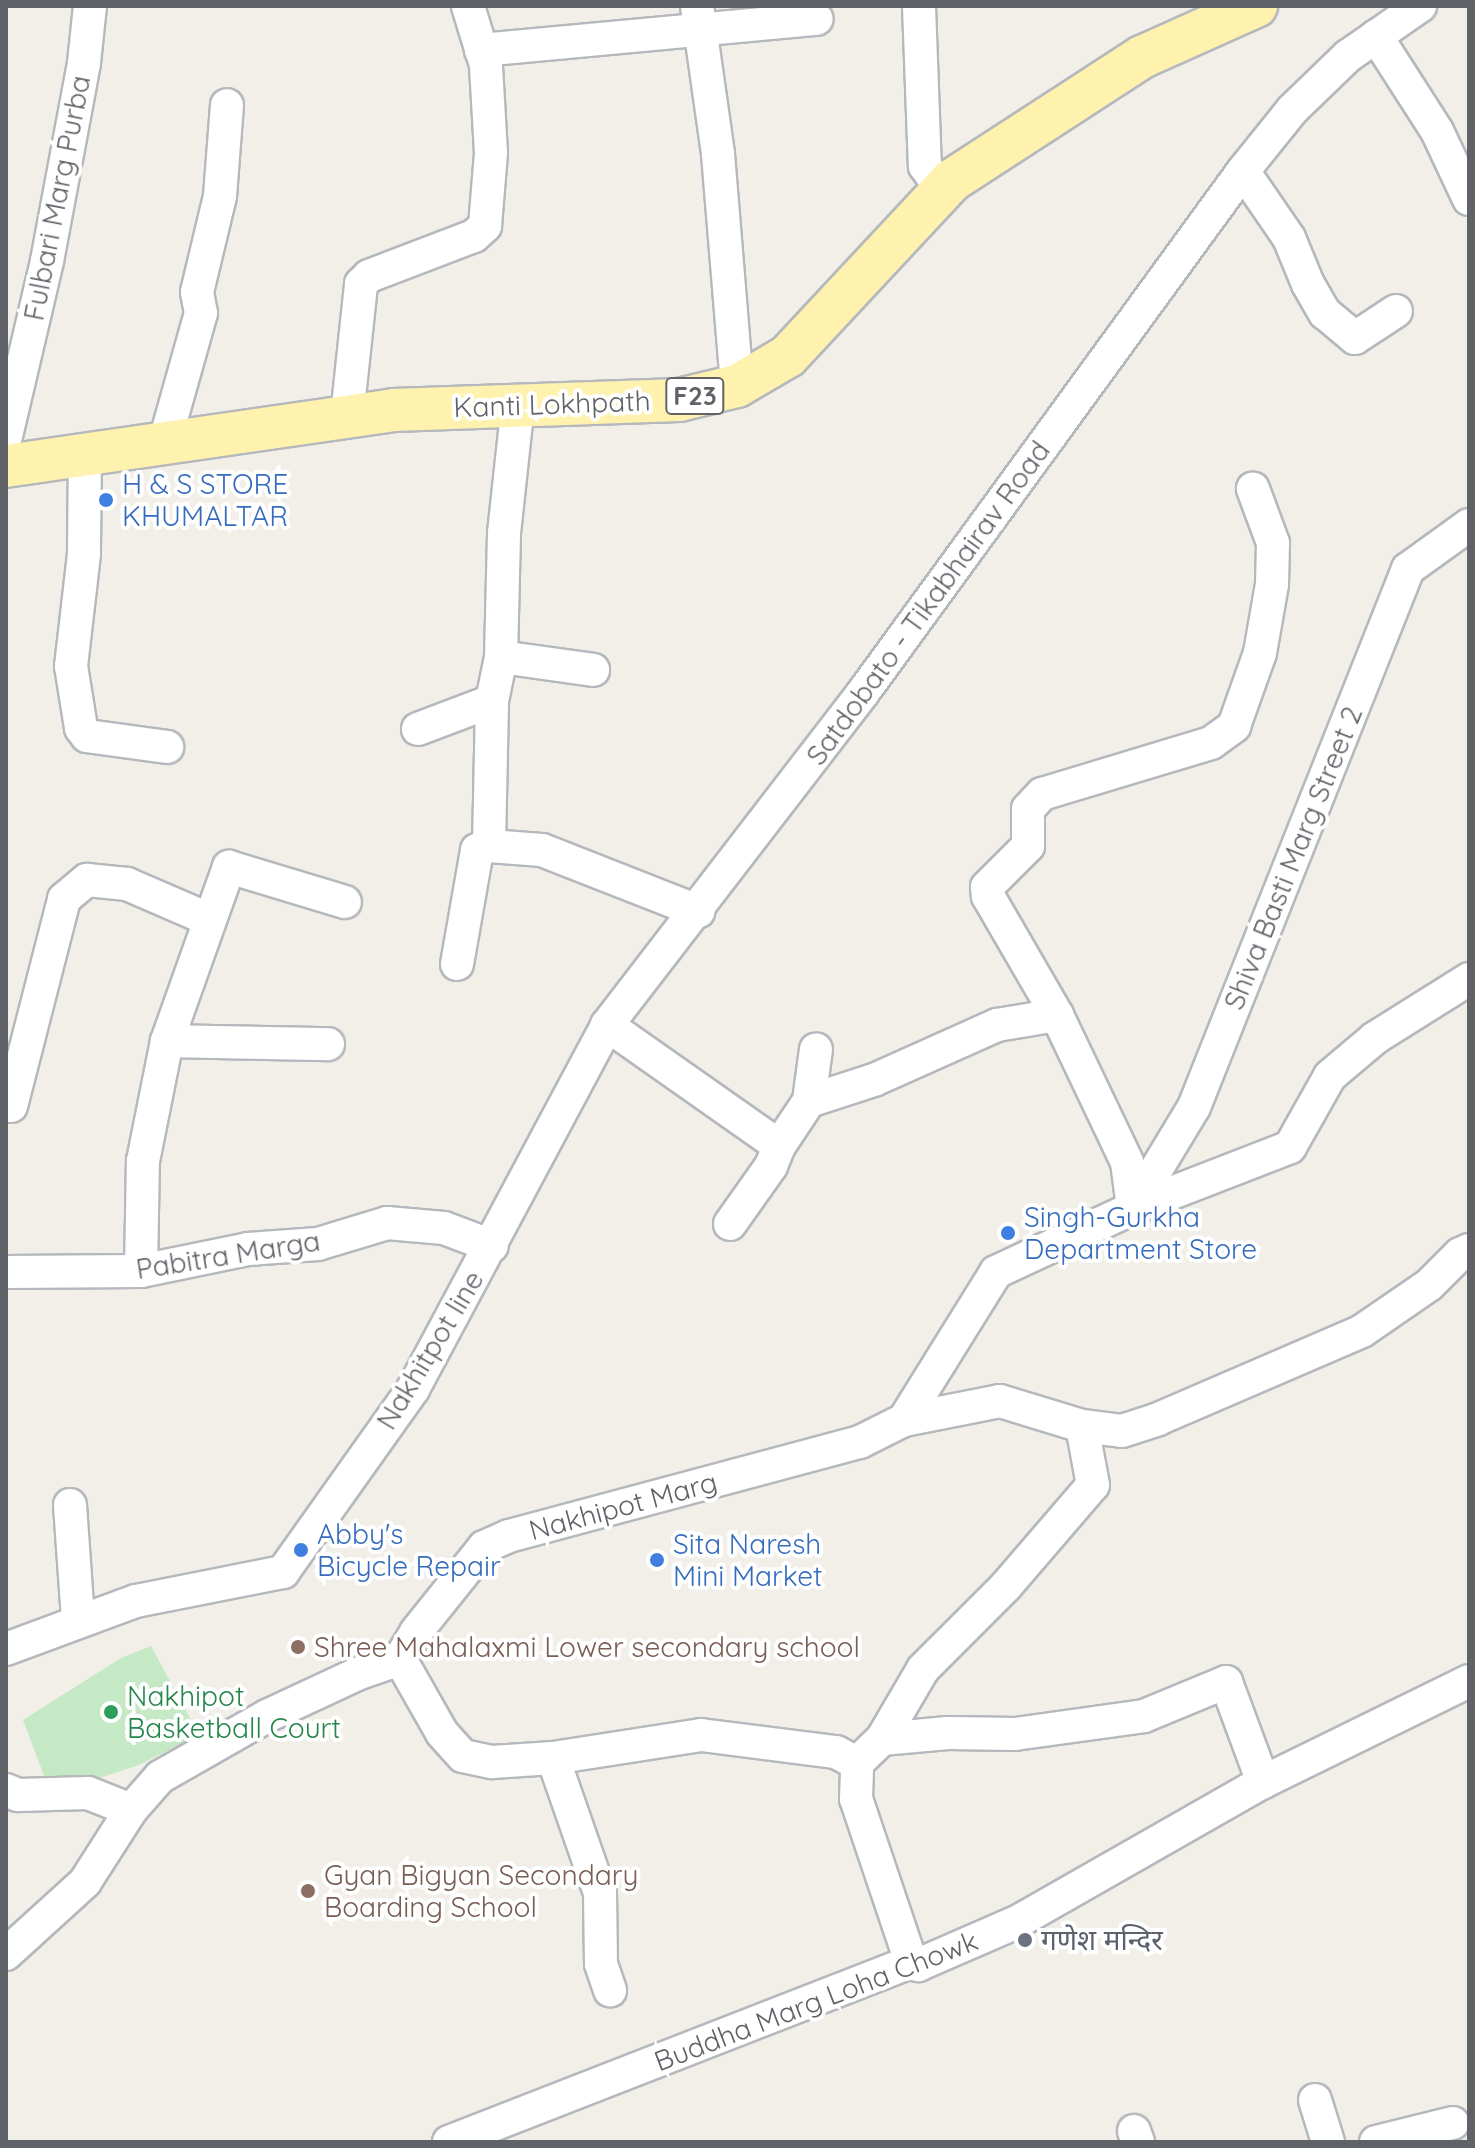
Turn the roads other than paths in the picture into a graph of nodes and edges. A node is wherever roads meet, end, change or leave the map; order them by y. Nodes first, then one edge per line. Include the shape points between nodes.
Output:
1 (90, 6) edge
2 (468, 6) edge
3 (919, 6) edge
4 (1420, 6) edge
5 (1248, 8) edge
6 (699, 17) edge
7 (817, 19) dead end
8 (1376, 36) junction
9 (481, 50) junction
10 (227, 105) dead end
11 (1243, 171) junction
12 (951, 181) junction
13 (1469, 199) edge
14 (1396, 311) dead end
15 (737, 386) junction
16 (518, 405) junction
17 (347, 416) junction
18 (6, 436) edge
19 (165, 441) junction
20 (85, 453) junction
21 (6, 466) edge
22 (1253, 489) dead end
23 (1469, 525) edge
24 (501, 657) junction
25 (593, 670) dead end
26 (492, 701) junction
27 (418, 729) dead end
28 (167, 747) dead end
29 (489, 846) junction
30 (345, 902) dead end
31 (698, 911) junction
32 (208, 919) junction
33 (457, 964) dead end
34 (1469, 979) edge
35 (1057, 1015) junction
36 (607, 1025) junction
37 (167, 1041) junction
38 (328, 1044) dead end
39 (816, 1049) dead end
40 (809, 1101) junction
41 (11, 1106) dead end
42 (779, 1146) junction
43 (1133, 1208) junction
44 (730, 1224) dead end
45 (492, 1246) junction
46 (1469, 1250) edge
47 (141, 1271) junction
48 (6, 1272) edge
49 (904, 1420) junction
50 (1082, 1426) junction
51 (70, 1505) dead end
52 (78, 1620) junction
53 (6, 1649) edge
54 (400, 1659) junction
55 (1469, 1681) edge
56 (882, 1739) junction
57 (553, 1758) junction
58 (857, 1763) junction
59 (1263, 1782) junction
60 (6, 1790) edge
61 (131, 1810) junction
62 (6, 1954) edge
63 (911, 1962) junction
64 (610, 1990) dead end
65 (1315, 2100) dead end
66 (1453, 2123) dead end
67 (449, 2142) edge
68 (1328, 2142) edge
69 (1376, 2142) edge

1 - 18 street, Fulbari Marg Purba via 47,261
2 - 9 street
3 - 12 street via 925,166 933,177
4 - 8 street, Satdobato - Tikabhairav Road
5 - 12 main road, Kanti Lokhpath / F23 via 1142,57
6 - 7 street
6 - 9 street
6 - 15 street via 718,154
8 - 11 street, Satdobato - Tikabhairav Road via 1292,110
8 - 13 street via 1437,131
9 - 17 street via 491,153 485,226 474,236 369,276 361,284
10 - 19 street via 220,196 197,292 201,313
11 - 14 street via 1289,238 1325,313 1355,338
11 - 31 street, Satdobato - Tikabhairav Road
12 - 15 main road, Kanti Lokhpath / F23 via 788,356
15 - 16 main road, Kanti Lokhpath / F23 via 679,400
16 - 17 main road, Kanti Lokhpath / F23
16 - 24 street via 504,533
17 - 19 main road, Kanti Lokhpath / F23
19 - 20 main road, Kanti Lokhpath / F23
20 - 21 main road, Kanti Lokhpath / F23
20 - 28 street via 84,554 71,666 81,728 87,736
22 - 35 street via 1273,543 1272,584 1260,653 1234,726 1211,743 1042,794 1028,809 1028,846 987,887
23 - 43 street, Shiva Basti Marg Street 2 via 1408,569 1194,1107
24 - 25 street
24 - 26 street
26 - 27 street
26 - 29 street
29 - 31 street via 542,850
29 - 33 street via 477,850
30 - 32 street via 229,867
31 - 36 street, Satdobato - Tikabhairav Road
32 - 37 street
32 - 41 street via 127,884 87,880 64,899
34 - 43 street via 1375,1038 1330,1076 1290,1147
35 - 40 street via 997,1025 874,1080
35 - 43 street via 1127,1162
36 - 42 street
36 - 45 street, Satdobato - Tikabhairav Road
37 - 38 street
37 - 47 street via 143,1161
39 - 40 street
40 - 42 street
42 - 44 street
43 - 49 street via 996,1272
45 - 47 street, Pabitra Marga via 444,1228 387,1223 318,1244 248,1249
45 - 52 street, Nakhitpot line via 413,1389 283,1572 136,1601
46 - 50 street, Nakhipot Marg via 1362,1331 1158,1419 1122,1431
47 - 48 street, Pabitra Marga
49 - 50 street, Nakhipot Marg via 1000,1401
49 - 54 street, Nakhipot Marg via 860,1442 484,1547
50 - 56 street via 1093,1485 1006,1586 923,1669
51 - 52 street
52 - 53 street
54 - 57 street via 442,1733 463,1756 492,1762
54 - 61 street via 267,1716 160,1777
55 - 59 street, Buddha Marg Loha Chowk
56 - 58 street
56 - 59 street via 1015,1734 1144,1716 1226,1682
57 - 58 street via 701,1735 836,1752
57 - 64 street via 600,1893 601,1964
58 - 63 street via 856,1799
59 - 63 street, Buddha Marg Loha Chowk via 1019,1921 918,1965
60 - 61 street via 18,1795 88,1793
61 - 62 street via 85,1882
63 - 67 street, Buddha Marg Loha Chowk
65 - 68 street
66 - 69 street

